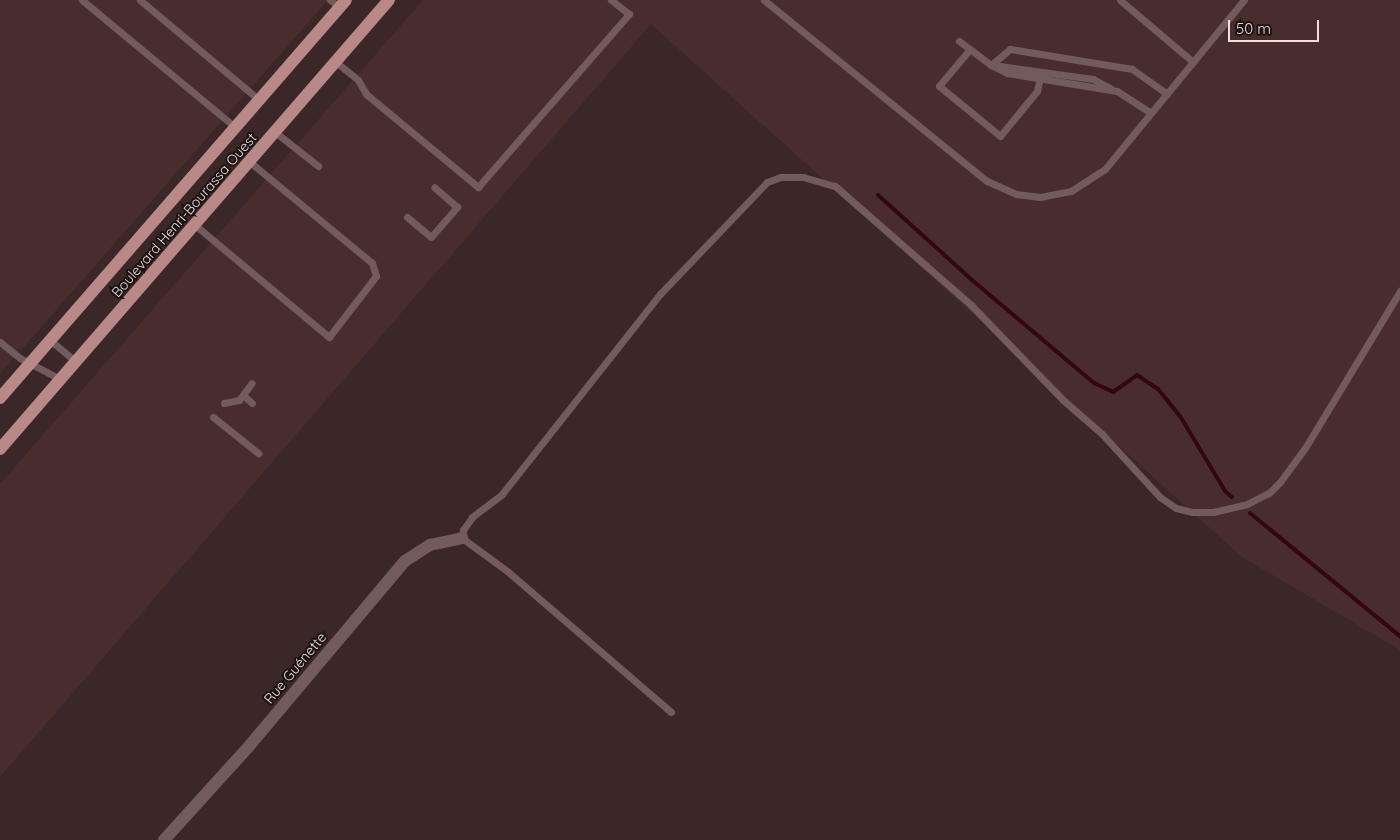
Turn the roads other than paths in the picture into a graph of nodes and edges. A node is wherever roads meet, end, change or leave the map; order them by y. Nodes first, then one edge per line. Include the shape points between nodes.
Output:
1 (82, 0) edge
2 (140, 0) edge
3 (389, 0) edge
4 (611, 0) edge
5 (764, 0) edge
6 (1120, 0) edge
7 (1244, 0) edge
8 (339, 2) edge
9 (960, 41) dead end
10 (970, 49) junction
11 (336, 62) junction
12 (1193, 62) junction
13 (991, 65) junction
14 (1040, 78) junction
15 (1117, 91) junction
16 (1167, 94) junction
17 (259, 100) junction
18 (1151, 113) junction
19 (235, 127) junction
20 (275, 132) junction
21 (250, 162) junction
22 (318, 166) dead end
23 (434, 187) dead end
24 (407, 217) dead end
25 (195, 225) junction
26 (1400, 291) edge
27 (50, 340) junction
28 (0, 342) edge
29 (76, 362) junction
30 (30, 363) junction
31 (60, 379) junction
32 (252, 383) dead end
33 (243, 395) junction
34 (0, 398) edge
35 (224, 402) dead end
36 (252, 403) dead end
37 (213, 417) dead end
38 (0, 449) edge
39 (258, 453) dead end
40 (462, 538) junction
41 (671, 712) dead end
42 (164, 840) edge

1 - 19 lane
2 - 17 lane
3 - 11 main road, Boulevard Henri-Bourassa Ouest
4 - 11 lane via 628,14 478,187 366,94 358,80
5 - 18 lane via 980,176 1016,194 1048,197 1086,184 1105,169
6 - 12 lane
7 - 12 lane
8 - 17 main road, Boulevard Henri-Bourassa Ouest
9 - 10 lane
10 - 13 lane
10 - 14 lane via 939,86 1000,136 1037,91
11 - 20 main road, Boulevard Henri-Bourassa Ouest
12 - 16 lane
13 - 14 lane via 1007,73
13 - 15 lane via 1093,79
13 - 16 lane via 1010,49 1132,69
14 - 15 lane
15 - 18 lane
16 - 18 lane
17 - 19 main road, Boulevard Henri-Bourassa Ouest
19 - 27 main road, Boulevard Henri-Bourassa Ouest
20 - 21 main road, Boulevard Henri-Bourassa Ouest
20 - 22 lane
21 - 25 main road, Boulevard Henri-Bourassa Ouest
21 - 25 lane via 372,263 376,276 329,337
23 - 24 lane via 457,207 431,237
25 - 29 main road, Boulevard Henri-Bourassa Ouest
26 - 40 lane via 1305,448 1280,482 1269,493 1247,504 1213,512 1192,512 1176,508 1160,497 1102,434 1063,400 971,305 835,186 803,177 774,178 758,188 660,294 502,494 472,517
27 - 29 lane
27 - 30 main road, Boulevard Henri-Bourassa Ouest
28 - 30 lane
29 - 31 main road, Boulevard Henri-Bourassa Ouest
30 - 31 lane
30 - 34 main road, Boulevard Henri-Bourassa Ouest
31 - 38 main road, Boulevard Henri-Bourassa Ouest
32 - 33 lane
33 - 35 lane via 238,400
33 - 36 lane
37 - 39 lane
40 - 41 lane via 508,570
40 - 42 street, Rue Guénette via 430,545 405,561 250,745

